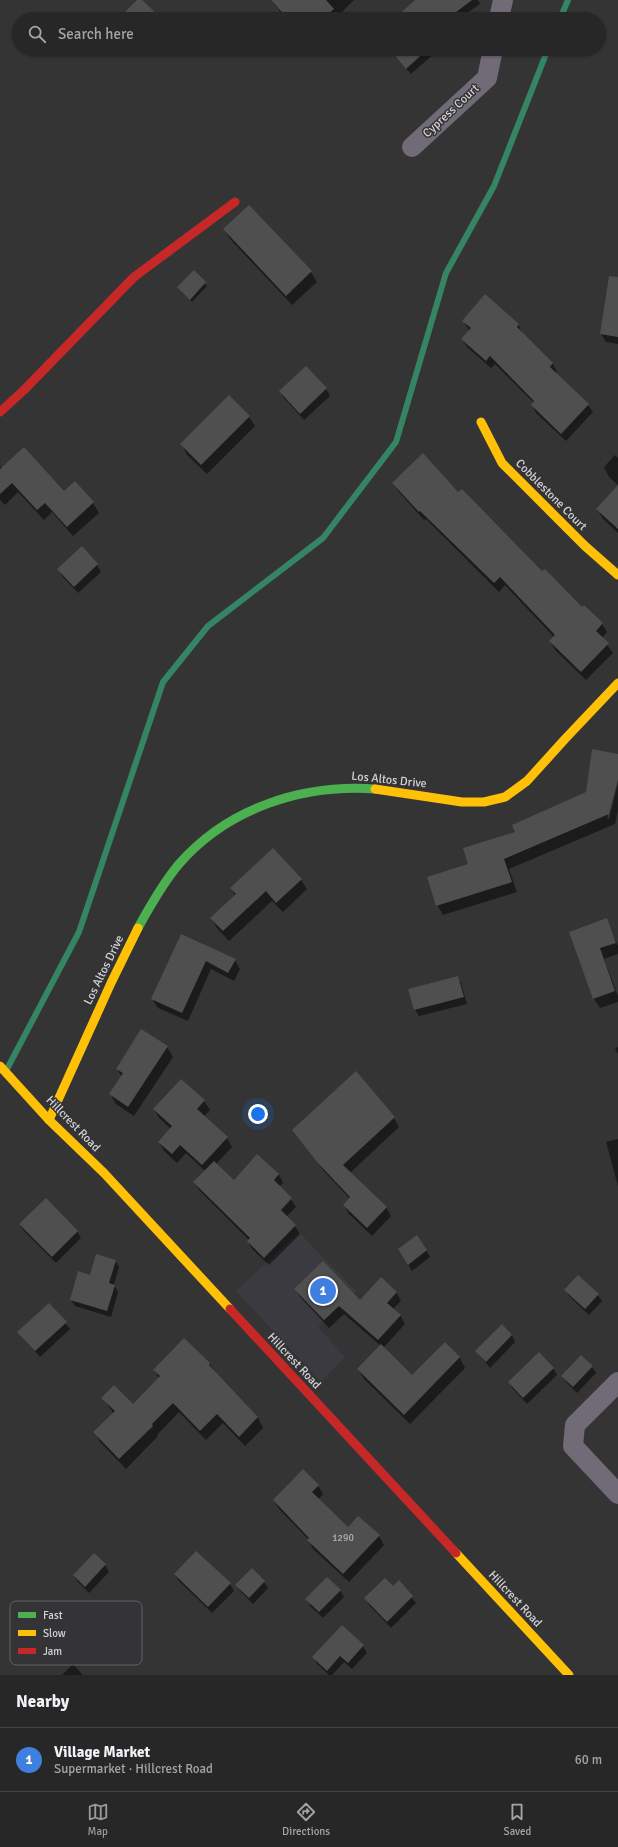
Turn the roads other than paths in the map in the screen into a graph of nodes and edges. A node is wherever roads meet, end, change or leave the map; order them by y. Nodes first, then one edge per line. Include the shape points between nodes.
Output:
1 (503, 0) edge
2 (500, 12) edge
3 (492, 56) edge
4 (412, 147) dead end
5 (235, 202) dead end
6 (0, 412) edge
7 (481, 422) dead end
8 (618, 575) edge
9 (618, 683) edge
10 (0, 1066) edge
11 (49, 1120) junction
12 (618, 1382) edge
13 (618, 1494) edge
14 (569, 1675) edge

1 - 2 street
3 - 4 street, Cypress Court via 487,78
5 - 6 street via 134,276
7 - 8 street, Cobblestone Court via 502,463 585,546
9 - 11 street, Los Altos Drive via 522,786 505,797 473,802 372,788 313,790 280,797 260,805 225,825 201,843 162,887 141,922 110,983
10 - 11 street, Hillcrest Road
11 - 14 street, Hillcrest Road via 104,1173
12 - 13 street via 575,1425 573,1446

